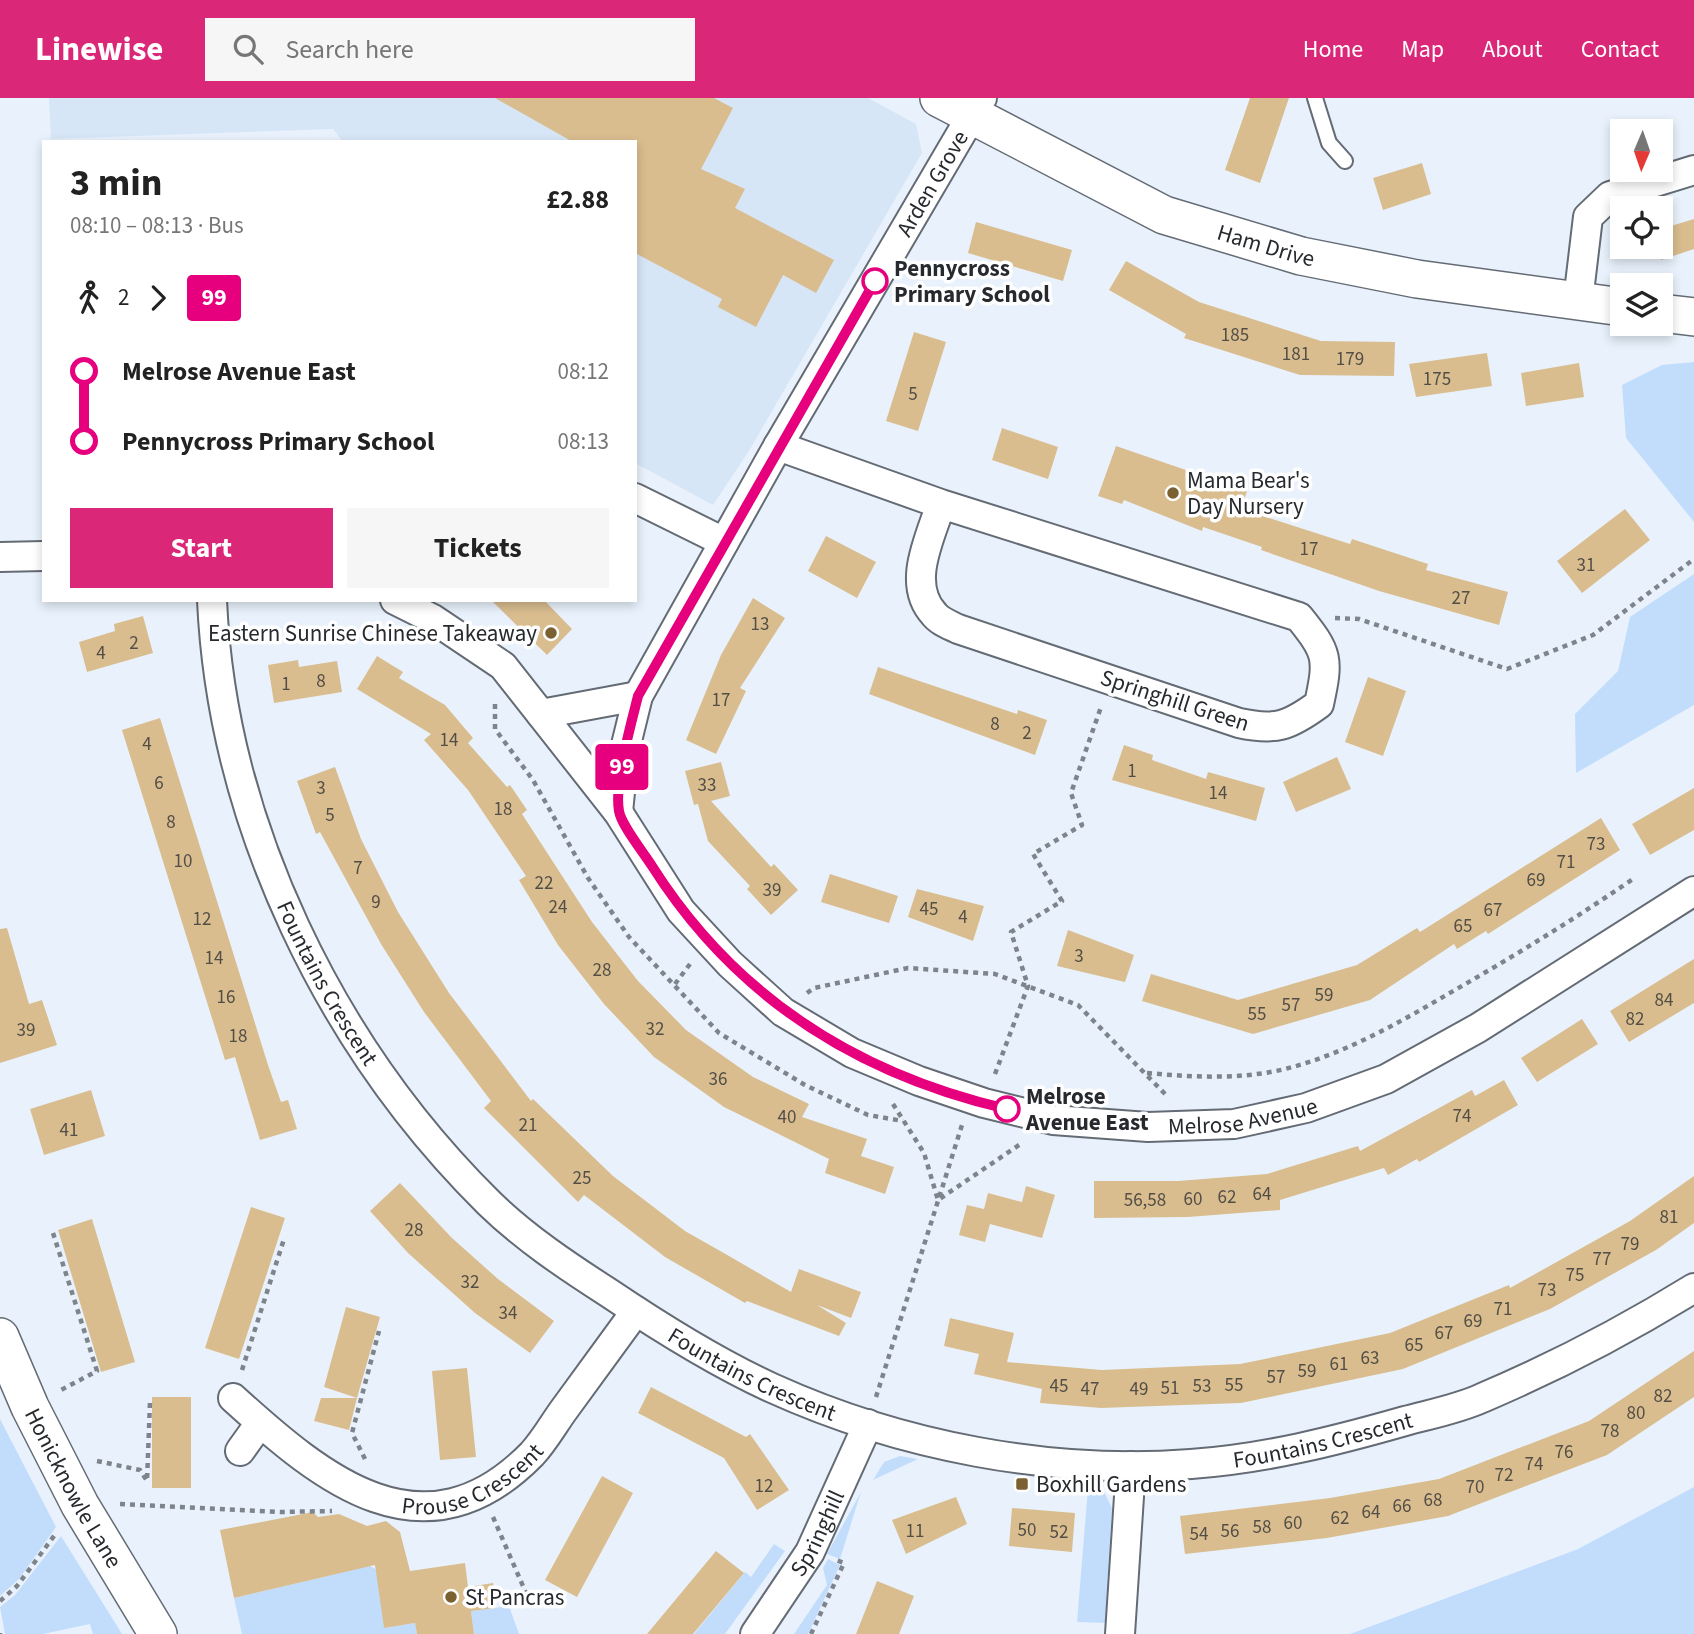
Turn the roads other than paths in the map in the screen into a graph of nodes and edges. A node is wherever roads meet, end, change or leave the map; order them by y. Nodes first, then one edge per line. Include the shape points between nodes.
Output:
1 (939, 98) edge
2 (1315, 98) edge
3 (977, 107) edge
4 (1345, 161) dead end
5 (1694, 170) edge
6 (1578, 301) junction
7 (1610, 305) edge
8 (1673, 314) edge
9 (1694, 317) edge
10 (778, 446) junction
11 (637, 499) edge
12 (941, 504) junction
13 (724, 542) junction
14 (42, 556) edge
15 (0, 557) edge
16 (212, 602) edge
17 (399, 602) edge
18 (638, 696) junction
19 (541, 714) junction
20 (618, 812) junction
21 (1694, 891) edge
22 (1694, 1288) edge
23 (636, 1311) junction
24 (0, 1338) edge
25 (233, 1398) road end
26 (260, 1423) junction
27 (868, 1424) junction
28 (240, 1451) dead end
29 (1131, 1466) junction
30 (158, 1634) edge
31 (755, 1634) edge
32 (1120, 1634) edge

1 - 3 street, Ham Drive
2 - 4 lane via 1329,143
3 - 6 street, Ham Drive via 1164,215 1301,256 1416,279
3 - 10 street, Arden Grove
5 - 6 street via 1610,196 1588,217
6 - 7 street, Ham Drive
8 - 9 street
10 - 12 street
10 - 13 street, Arden Grove
11 - 13 street
12 - 12 street, Springhill Green via 919,589 934,615 958,629 1239,723 1268,729 1296,721 1319,704 1326,673 1323,647 1299,617
13 - 18 street, Arden Grove
14 - 15 street
16 - 23 street, Fountains Crescent via 223,692 239,770 269,868 319,975 423,1129 490,1204 553,1256
17 - 19 street, Melrose Avenue via 503,666
18 - 19 street
18 - 20 street, Arden Grove via 624,753
19 - 20 street, Melrose Avenue
20 - 21 street, Melrose Avenue via 681,911 730,964 783,1012 852,1054 977,1101 1053,1120 1148,1127 1234,1124 1306,1108 1386,1079 1478,1028
22 - 29 street, Fountains Crescent via 1581,1353 1477,1401 1354,1436 1254,1457
23 - 26 street, Prouse Crescent via 532,1454 482,1490 441,1507 387,1504 349,1489
23 - 27 street, Fountains Crescent via 700,1352 774,1389
24 - 30 street, Honicknowle Lane via 80,1505
25 - 26 street, Prouse Crescent
26 - 28 street
27 - 29 street, Fountains Crescent via 965,1448 1052,1461
27 - 31 street, Springhill via 810,1552
29 - 32 street

